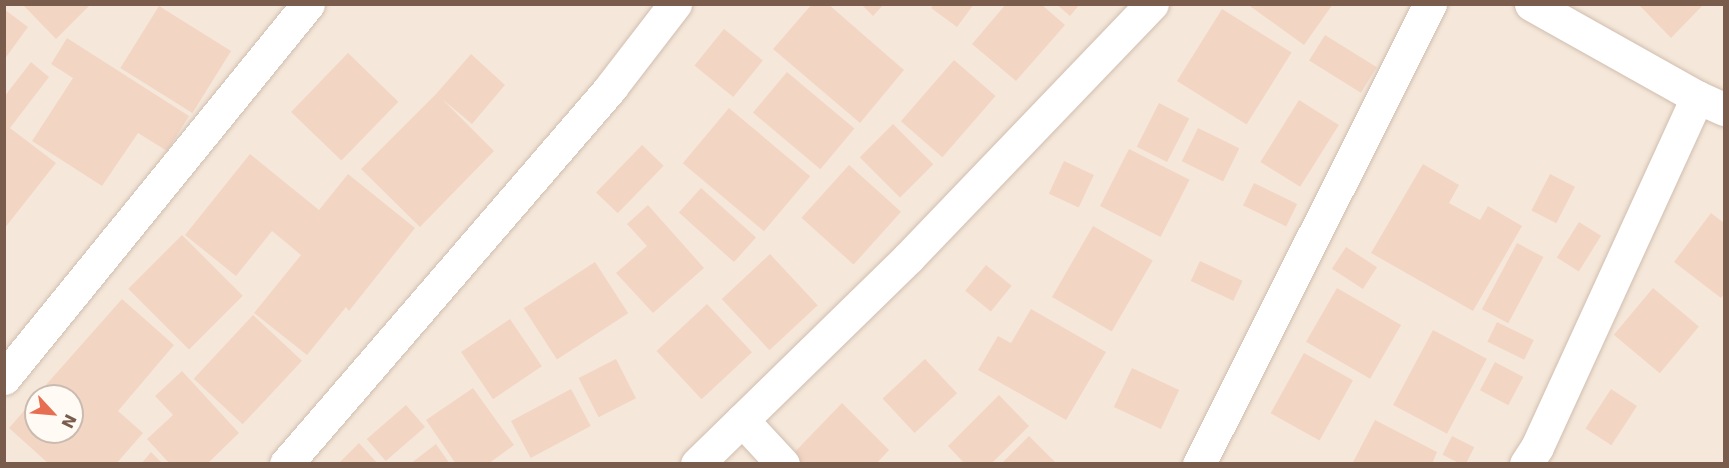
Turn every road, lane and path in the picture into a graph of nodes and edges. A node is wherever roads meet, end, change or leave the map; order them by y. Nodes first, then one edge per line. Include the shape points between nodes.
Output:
1 (308, 4) edge
2 (675, 4) edge
3 (1152, 4) edge
4 (1430, 4) edge
5 (1531, 4) edge
6 (1711, 103) edge
7 (4, 378) edge
8 (742, 420) junction
9 (286, 464) edge
10 (697, 464) edge
11 (783, 464) edge
12 (1198, 464) edge
13 (1526, 464) edge

1 - 7 street
2 - 9 street via 611,87
3 - 8 street via 909,257
4 - 12 street
5 - 6 street
6 - 13 street
8 - 10 street
8 - 11 street

